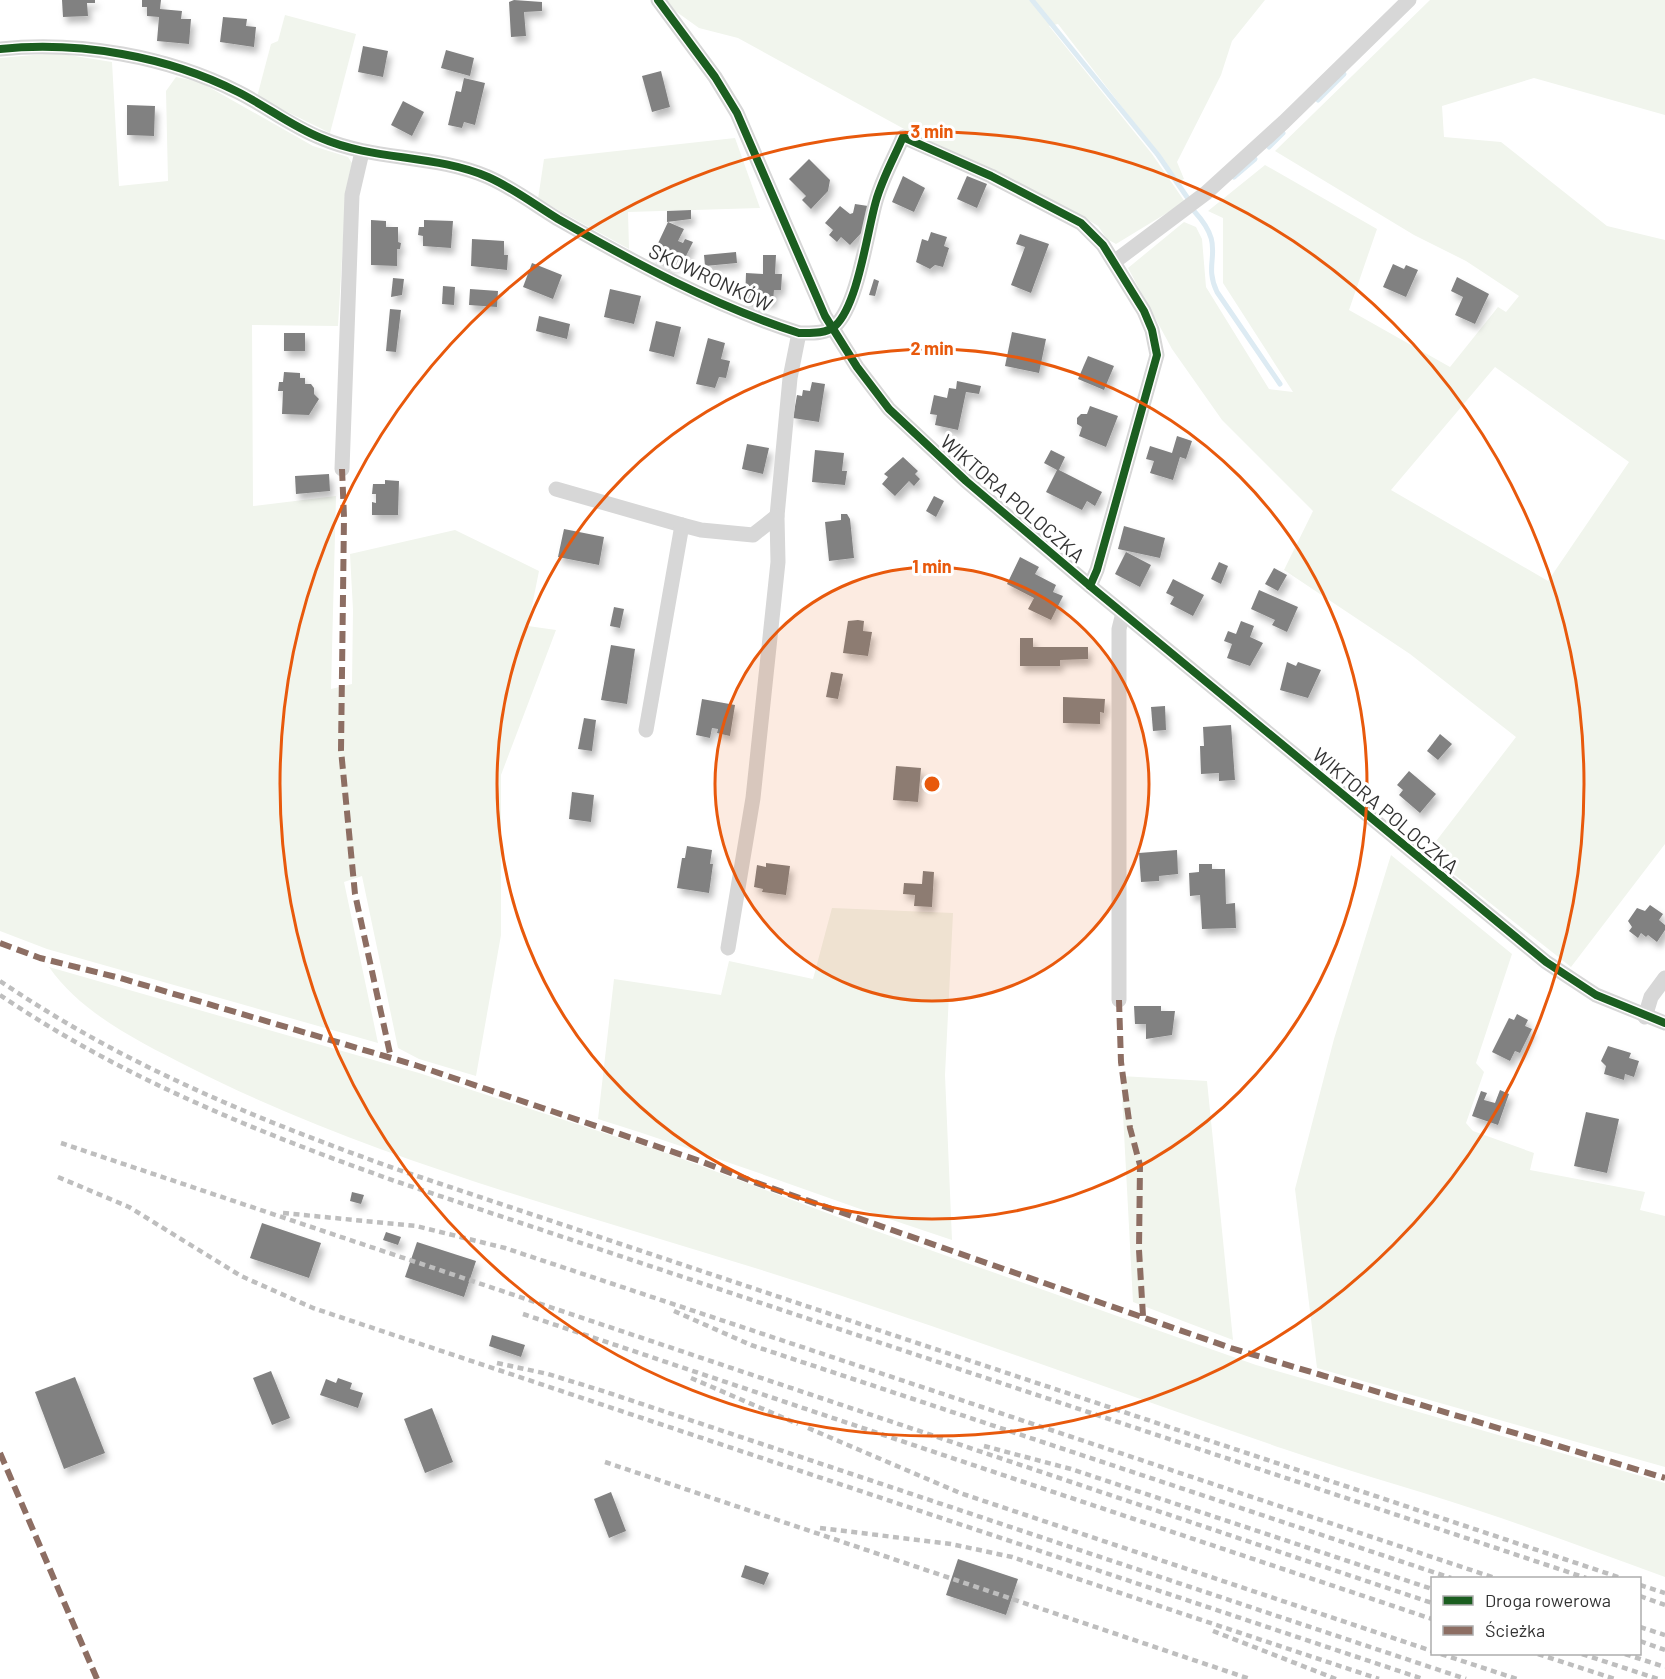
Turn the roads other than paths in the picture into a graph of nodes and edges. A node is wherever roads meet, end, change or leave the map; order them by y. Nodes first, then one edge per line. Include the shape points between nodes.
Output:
1 (658, 0) edge
2 (1408, 0) edge
3 (0, 49) edge
4 (362, 152) junction
5 (1114, 262) junction
6 (832, 329) junction
7 (799, 333) junction
8 (342, 469) dead end
9 (556, 489) dead end
10 (777, 516) junction
11 (682, 525) junction
12 (1090, 586) junction
13 (1123, 613) junction
14 (646, 730) dead end
15 (728, 948) dead end
16 (1665, 978) edge
17 (1119, 1000) dead end
18 (1645, 1017) junction
19 (1665, 1023) edge

1 - 6 street, WIKTORA POLOCZKA via 716,77 737,113
2 - 5 street via 1214,186
3 - 4 street, SKOWRONKÓW via 75,48 165,64 218,82 317,137
4 - 7 street, SKOWRONKÓW via 426,160 488,177 700,295
4 - 8 street via 352,195
5 - 6 street via 1089,230 1074,218 903,137 877,199 857,280 840,321
5 - 12 street via 1152,330 1157,355
6 - 7 street, SKOWRONKÓW
6 - 12 street, WIKTORA POLOCZKA via 866,380 904,424
7 - 10 street via 790,378
9 - 11 street
10 - 11 street via 753,535
10 - 15 street via 778,562 753,798
11 - 14 street
12 - 13 street, WIKTORA POLOCZKA
13 - 17 street via 1119,629
13 - 18 street, WIKTORA POLOCZKA via 1546,962 1596,995
16 - 18 street via 1651,997
18 - 19 street, WIKTORA POLOCZKA

